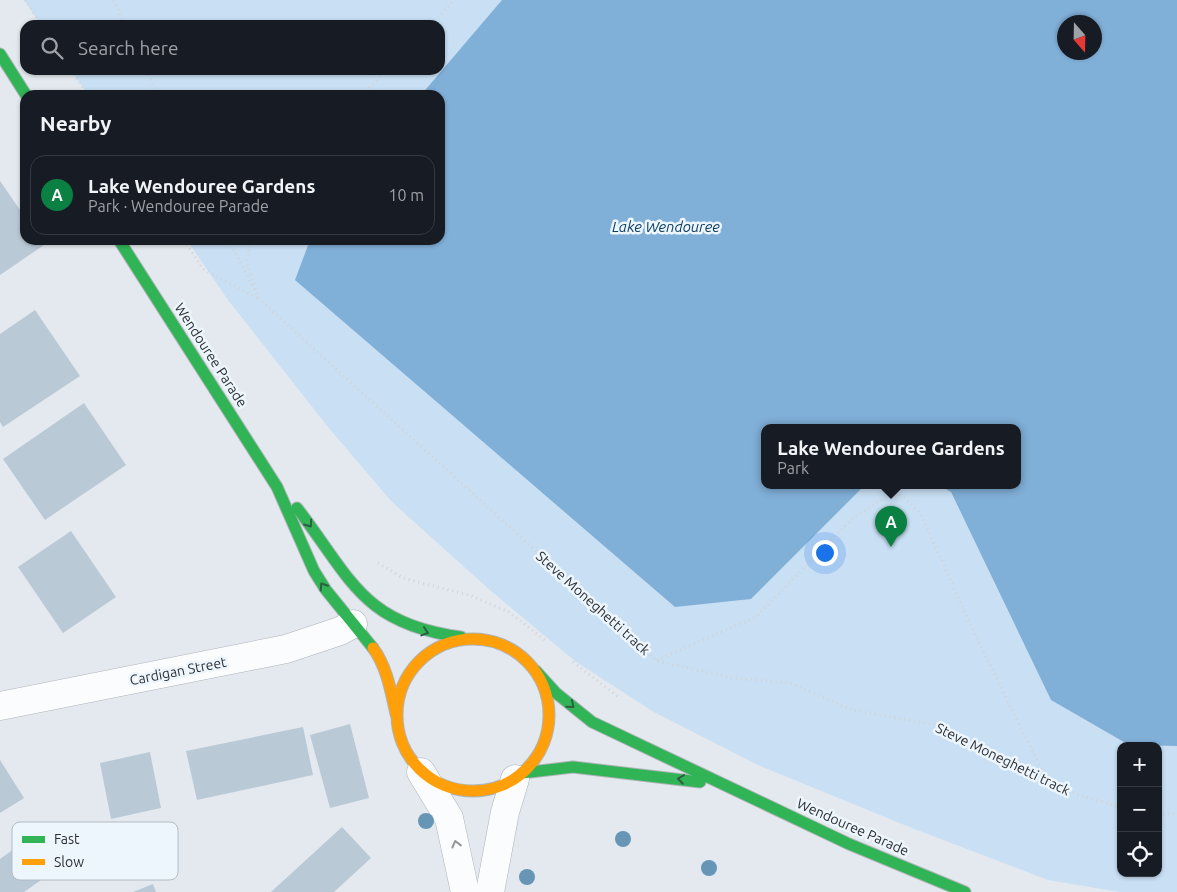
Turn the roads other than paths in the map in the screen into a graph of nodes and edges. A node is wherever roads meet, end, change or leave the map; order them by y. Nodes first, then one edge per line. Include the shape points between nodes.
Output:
1 (0, 54) edge
2 (23, 90) edge
3 (122, 245) edge
4 (277, 487) junction
5 (353, 624) junction
6 (468, 638) junction
7 (536, 671) junction
8 (0, 706) edge
9 (396, 714) junction
10 (421, 772) junction
11 (519, 776) junction
12 (729, 786) junction
13 (465, 892) edge
14 (490, 892) edge
15 (965, 892) edge

1 - 2 street
3 - 4 street, Wendouree Parade
5 -> 4 street, Wendouree Parade via 314,571
4 -> 6 street, Wendouree Parade via 305,518 342,573 367,599 396,619 423,632
5 - 8 street, Cardigan Street via 340,632 286,649
5 - 9 street, Wendouree Parade via 382,662 390,682
6 - 7 street via 494,641 518,652
6 - 9 street via 440,645 417,662 401,686
7 - 11 street via 546,691 550,714 546,736 537,756
7 -> 12 street, Wendouree Parade via 556,693 592,722
9 - 10 street via 399,736 407,756
10 - 11 street via 443,785 467,791 492,789
13 -> 10 street via 449,818
12 -> 11 street, Wendouree Parade via 573,767
11 - 14 street via 505,812
12 - 15 street, Wendouree Parade via 849,844

